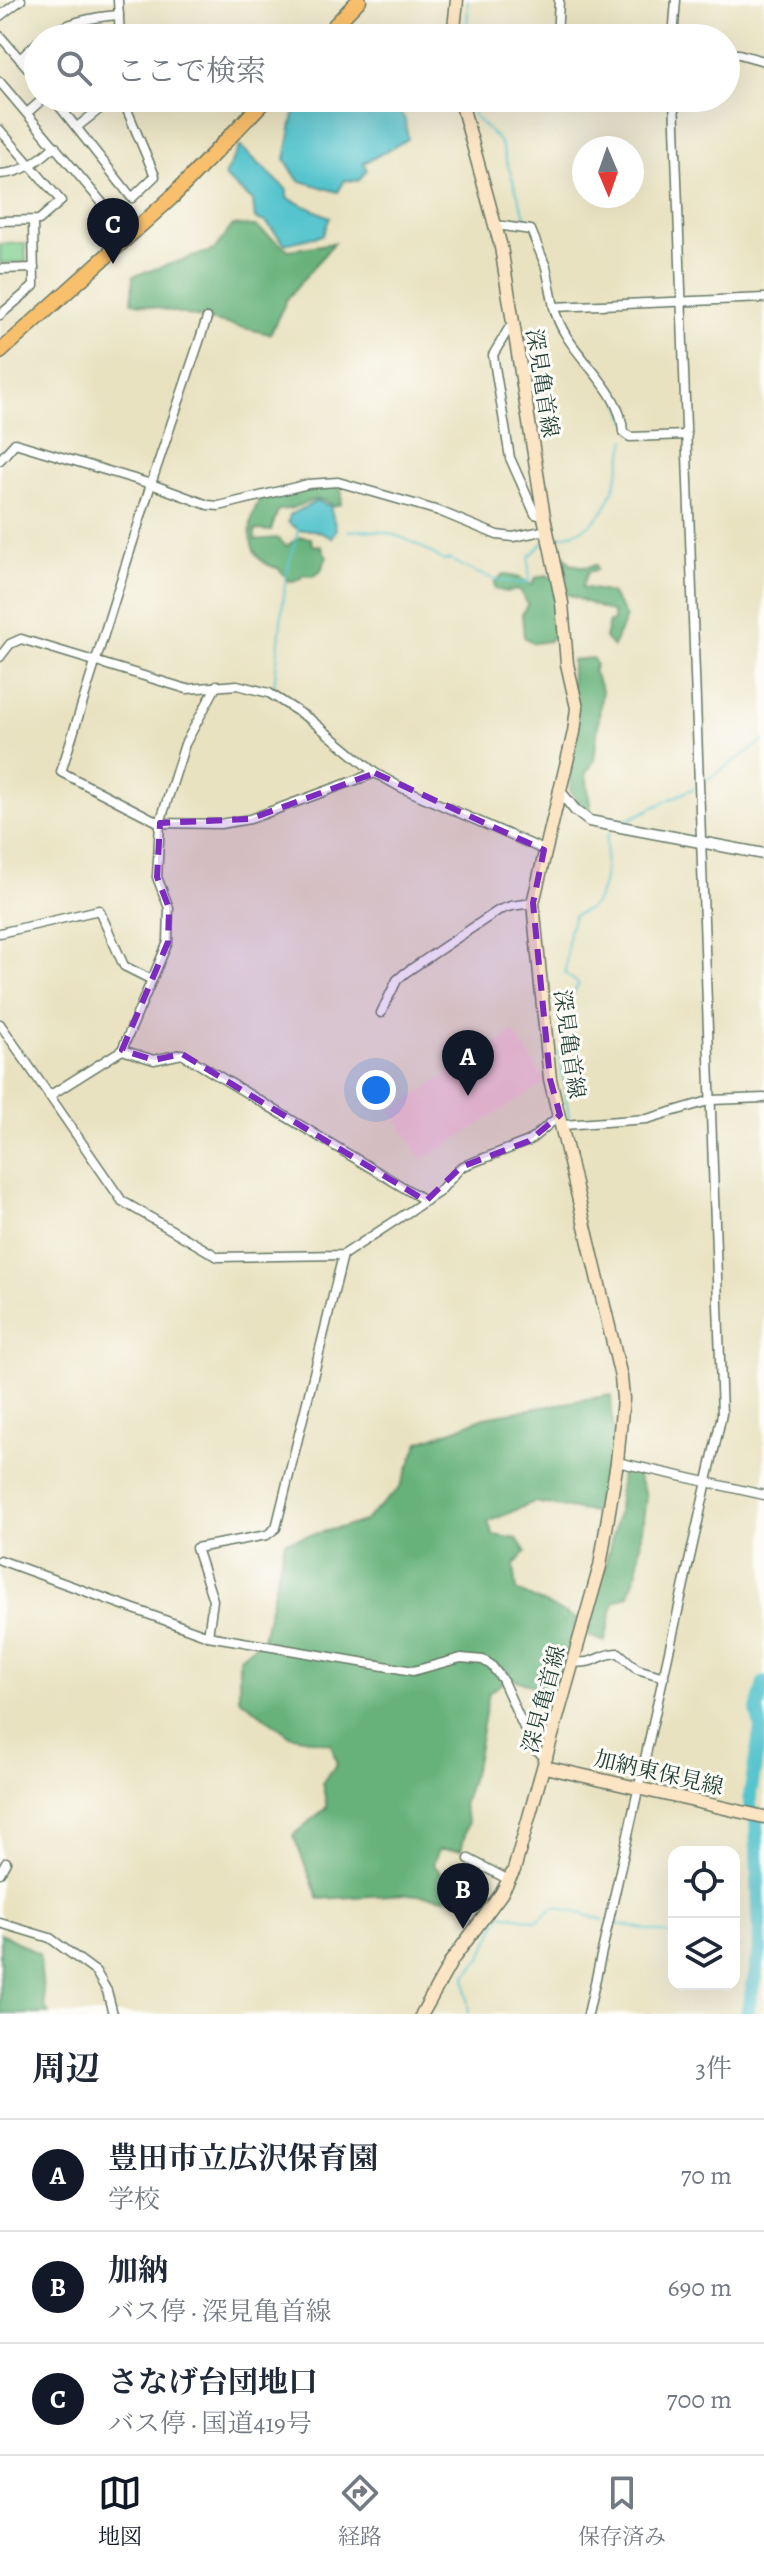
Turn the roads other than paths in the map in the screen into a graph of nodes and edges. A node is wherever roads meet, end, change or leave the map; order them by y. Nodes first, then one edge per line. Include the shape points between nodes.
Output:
1 (21, 0) edge
2 (118, 0) edge
3 (457, 0) edge
4 (559, 0) edge
5 (676, 0) edge
6 (351, 3) edge
7 (119, 15) junction
8 (0, 16) edge
9 (69, 24) edge
10 (119, 24) edge
11 (334, 24) edge
12 (454, 24) edge
13 (558, 24) edge
14 (674, 24) edge
15 (0, 36) edge
16 (740, 54) edge
17 (24, 55) edge
18 (20, 59) junction
19 (764, 61) edge
20 (24, 64) edge
21 (0, 82) edge
22 (24, 110) edge
23 (65, 112) edge
24 (96, 112) edge
25 (129, 112) edge
26 (254, 112) edge
27 (464, 112) edge
28 (675, 112) edge
29 (27, 113) edge
30 (77, 127) junction
31 (0, 130) edge
32 (55, 146) junction
33 (32, 166) junction
34 (0, 174) edge
35 (0, 221) edge
36 (33, 221) junction
37 (496, 225) junction
38 (131, 237) junction
39 (34, 268) junction
40 (0, 269) edge
41 (764, 298) edge
42 (682, 301) junction
43 (554, 307) junction
44 (0, 315) edge
45 (207, 318) dead end
46 (514, 325) junction
47 (0, 352) edge
48 (687, 435) junction
49 (0, 460) edge
50 (151, 484) junction
51 (546, 524) junction
52 (0, 657) edge
53 (95, 663) junction
54 (217, 685) junction
55 (375, 773) junction
56 (559, 790) junction
57 (160, 823) junction
58 (702, 842) junction
59 (544, 850) junction
60 (764, 854) edge
61 (533, 903) junction
62 (0, 933) edge
63 (152, 980) junction
64 (381, 1013) dead end
65 (0, 1024) edge
66 (122, 1050) junction
67 (49, 1096) junction
68 (764, 1098) edge
69 (712, 1100) junction
70 (561, 1120) junction
71 (426, 1201) junction
72 (343, 1255) junction
73 (617, 1462) junction
74 (708, 1481) junction
75 (764, 1495) edge
76 (0, 1560) edge
77 (208, 1636) junction
78 (574, 1662) junction
79 (664, 1677) junction
80 (547, 1762) junction
81 (639, 1788) junction
82 (764, 1817) edge
83 (469, 1859) dead end
84 (6, 1862) dead end
85 (0, 1873) edge
86 (509, 1880) junction
87 (0, 1923) edge
88 (113, 2014) edge
89 (422, 2014) edge
90 (588, 2014) edge

1 - 8 street
2 - 7 street
3 - 12 main road
4 - 13 street
5 - 14 street
6 - 11 highway
7 - 9 street
7 - 10 street
15 - 18 street
16 - 19 street
17 - 18 street
18 - 20 street
21 - 22 street
23 - 30 street
24 - 30 street
25 - 30 street via 155,176 132,198
26 - 38 highway
27 - 37 main road, 深見亀首線
28 - 42 street
29 - 32 street
31 - 33 street
32 - 33 street
32 - 38 street
33 - 34 street
33 - 36 street via 61,201
35 - 36 street
36 - 39 street
37 - 43 street via 531,230
37 - 46 main road, 深見亀首線
38 - 47 highway
39 - 40 street
39 - 44 street via 34,286
41 - 42 street
42 - 43 street
42 - 48 street
43 - 48 street via 566,337 616,405 623,432
45 - 50 street
46 - 51 main road, 深見亀首線
46 - 51 street via 493,352 497,388 510,458 535,514
48 - 58 street
49 - 50 street via 15,443
50 - 51 street via 219,506 338,482 439,511 497,535 513,537
50 - 53 street
51 - 56 main road, 深見亀首線 via 577,708
52 - 53 street via 21,639
53 - 54 street via 187,689
53 - 57 street via 61,772
54 - 55 street via 269,693
54 - 57 street via 185,744
55 - 57 street via 250,819
55 - 59 street
56 - 58 street via 589,821
56 - 59 main road, 深見亀首線
57 - 63 street via 157,877 169,908 168,942
58 - 60 street
58 - 69 street
59 - 61 main road, 深見亀首線
61 - 64 street via 499,910 405,973
61 - 70 main road, 深見亀首線 via 550,1079
62 - 63 street via 99,910 124,966
63 - 66 street
65 - 67 street
66 - 67 street
66 - 71 street via 154,1060 182,1054
67 - 72 street via 122,1201 206,1251 218,1257
68 - 69 street
69 - 70 street via 647,1119
69 - 74 street via 722,1414
70 - 71 street via 529,1141 461,1167
70 - 73 main road, 深見亀首線 via 621,1377
71 - 72 street
72 - 77 street via 276,1528 267,1535 196,1548 213,1600
73 - 74 street
73 - 78 main road, 深見亀首線 via 606,1538
74 - 75 street
74 - 79 street
76 - 77 street
77 - 80 street via 413,1671 461,1658 483,1660 502,1679 534,1750
78 - 79 street via 619,1653 637,1669
78 - 80 main road, 深見亀首線
79 - 81 street
80 - 81 main road, 加納東保見線
80 - 86 main road, 深見亀首線
81 - 82 main road, 加納東保見線
81 - 90 street
83 - 86 street
84 - 85 street
86 - 89 main road, 深見亀首線 via 452,1960
87 - 88 street via 50,1938 96,1972

